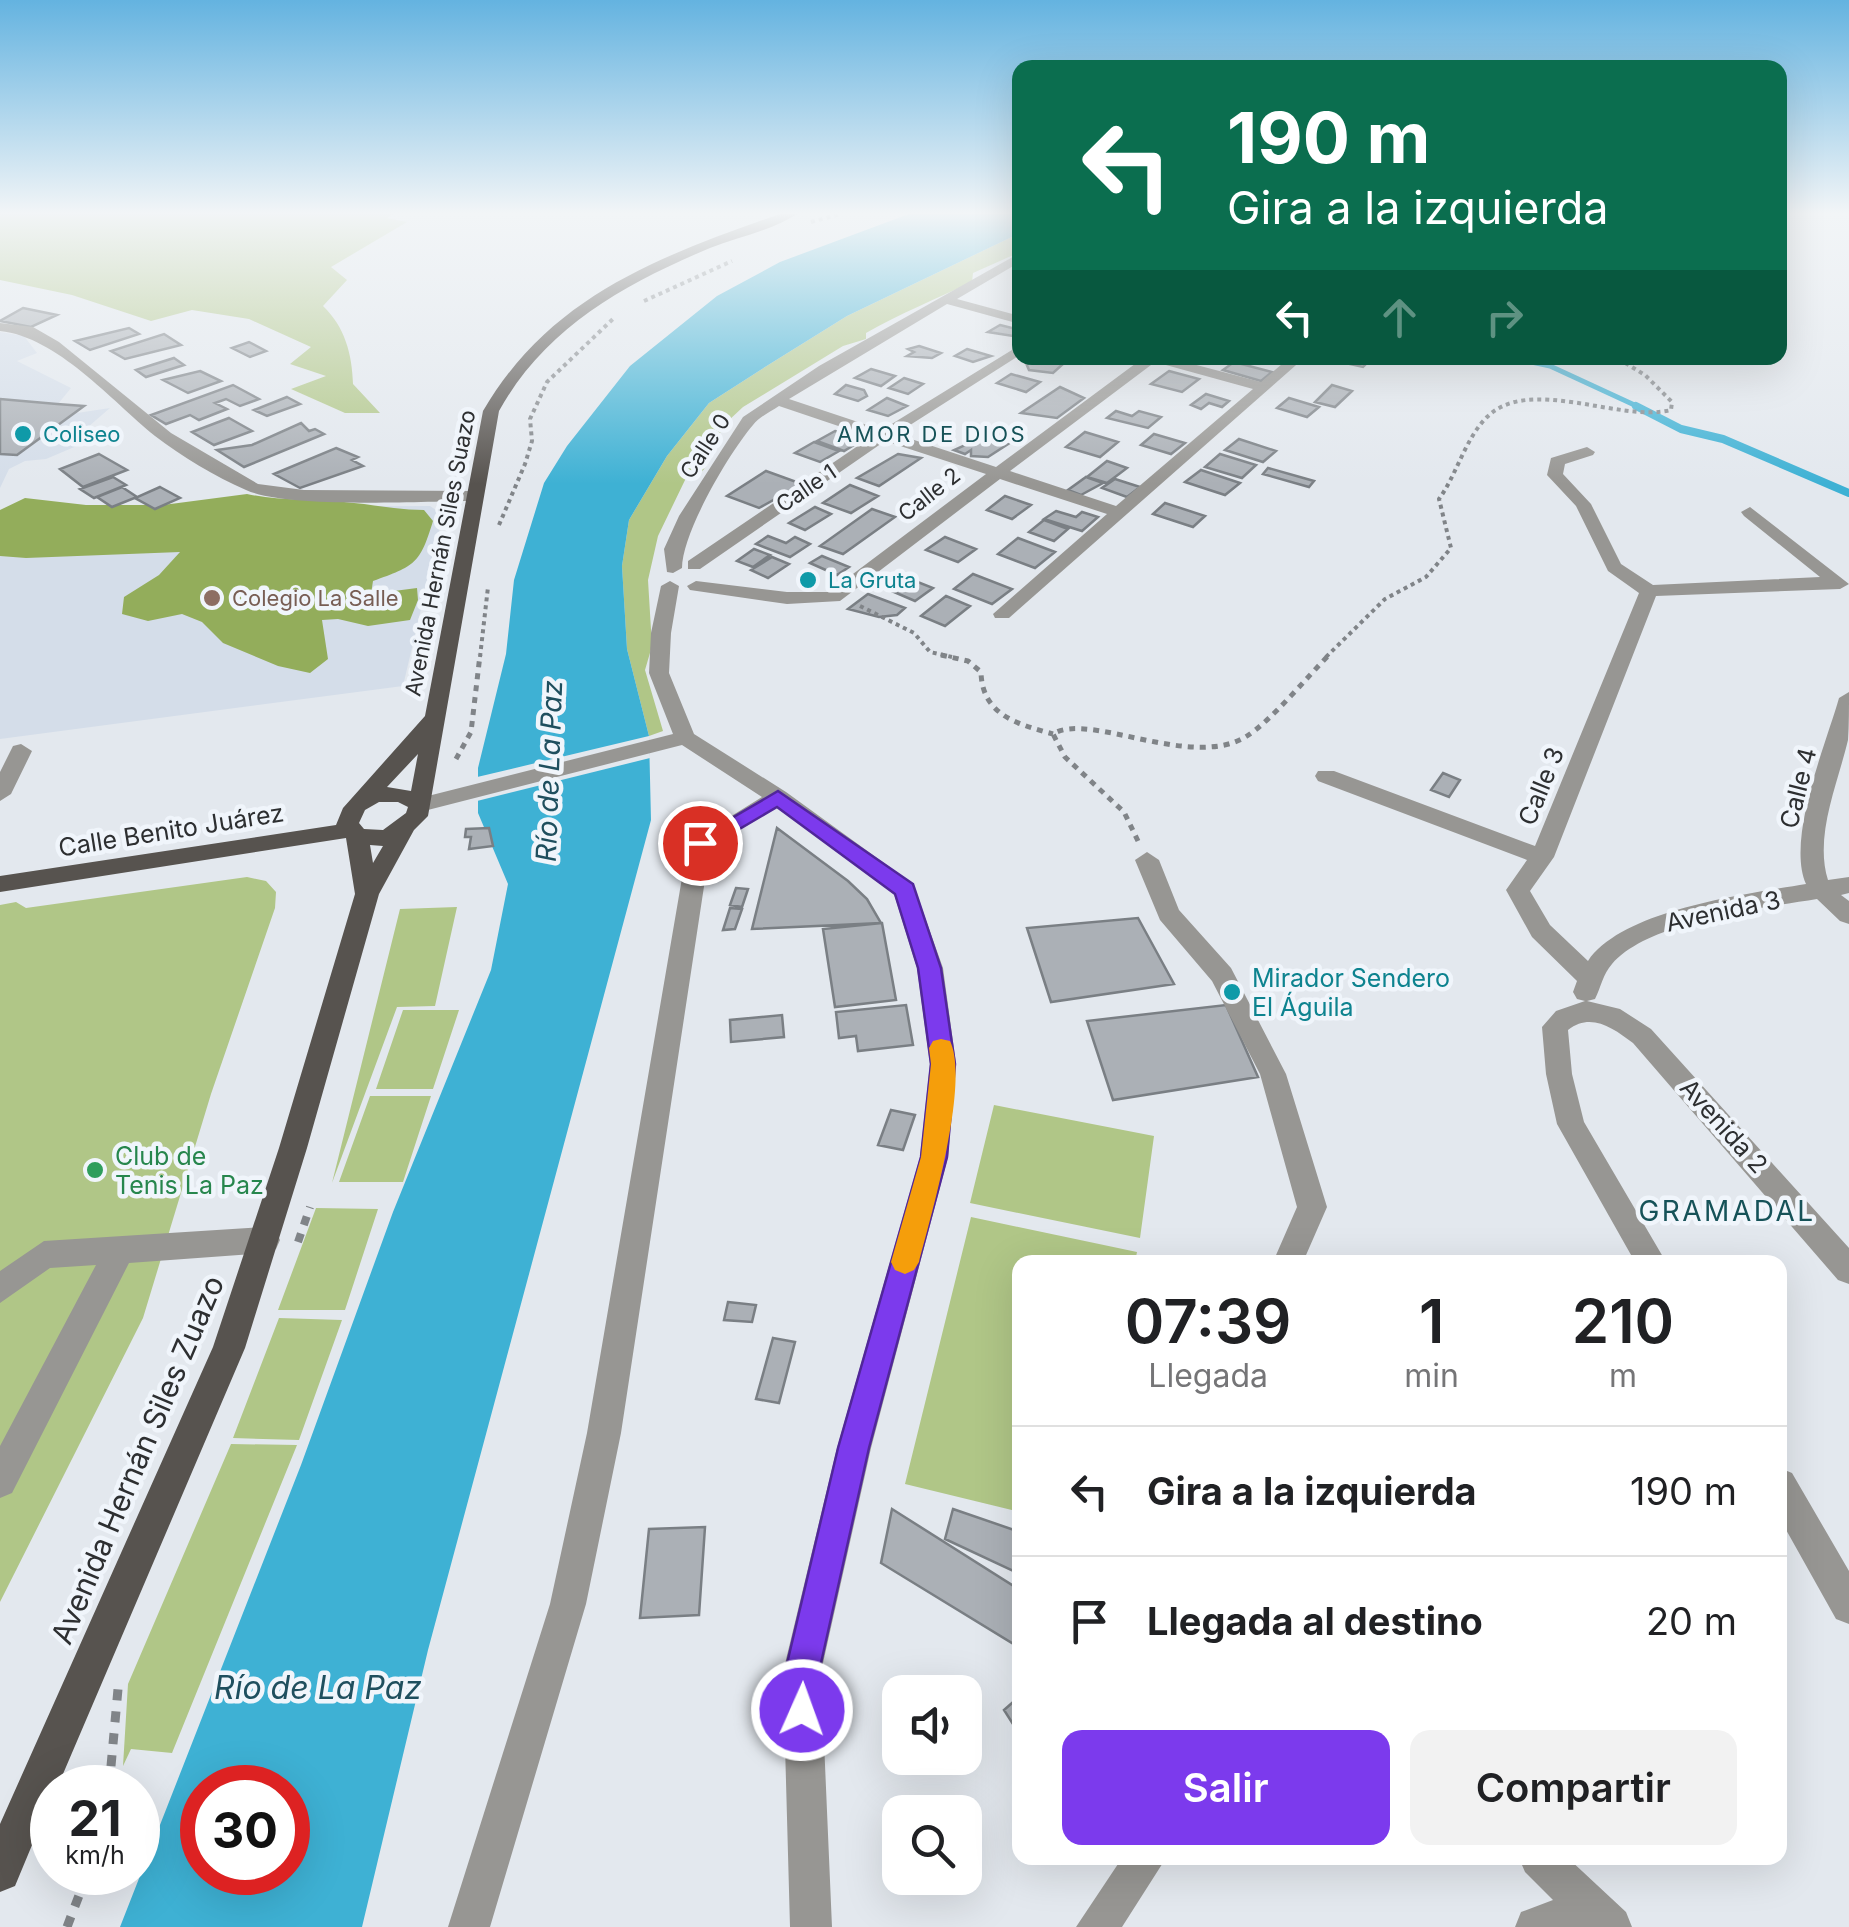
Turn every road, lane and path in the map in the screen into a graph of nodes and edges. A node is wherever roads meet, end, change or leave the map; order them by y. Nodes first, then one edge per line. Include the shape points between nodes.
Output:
1 (589, 304) edge
2 (638, 304) edge
3 (940, 304) edge
4 (961, 304) edge
5 (634, 306) dead end
6 (618, 315) dead end
7 (1012, 318) edge
8 (0, 327) edge
9 (1012, 354) edge
10 (1144, 365) edge
11 (1181, 365) edge
12 (1289, 365) edge
13 (1629, 365) edge
14 (567, 367) dead end
15 (1264, 387) junction
16 (775, 400) junction
17 (884, 435) junction
18 (1586, 452) dead end
19 (995, 472) junction
20 (474, 496) junction
21 (1750, 512) dead end
22 (1121, 513) junction
23 (695, 576) junction
24 (1842, 585) edge
25 (670, 586) junction
26 (1650, 591) junction
27 (833, 597) junction
28 (1002, 614) dead end
29 (1849, 698) edge
30 (435, 712) junction
31 (1053, 734) junction
32 (685, 738) junction
33 (21, 751) dead end
34 (1326, 776) dead end
35 (0, 794) edge
36 (778, 798) junction
37 (359, 804) junction
38 (420, 805) junction
39 (403, 830) junction
40 (353, 833) junction
41 (1542, 857) junction
42 (1147, 860) joint
43 (0, 884) edge
44 (1849, 886) edge
45 (1822, 890) junction
46 (367, 894) junction
47 (1849, 915) edge
48 (1590, 978) junction
49 (1580, 1011) junction
50 (265, 1240) junction
51 (120, 1249) junction
52 (1291, 1255) edge
53 (1647, 1255) edge
54 (1849, 1270) edge
55 (0, 1289) edge
56 (0, 1482) edge
57 (1787, 1496) edge
58 (1849, 1606) edge
59 (1141, 1865) edge
60 (1546, 1865) edge
61 (0, 1871) edge
62 (79, 1895) edge
63 (1601, 1918) edge
64 (67, 1927) edge
65 (469, 1927) edge
66 (811, 1927) edge
67 (1098, 1927) edge
68 (1536, 1927) edge

1 - 20 main road, Avenida Hernán Siles Suazo via 506,380
2 - 5 path
3 - 16 street, Calle 0
4 - 7 street
6 - 14 path
8 - 20 street via 28,330 54,345 166,436 254,488 304,495
9 - 17 street, Calle 1
10 - 19 street, Calle 2
11 - 15 street
12 - 15 street
13 - 31 path via 1672,402 1671,410 1651,415 1520,400 1488,414 1440,499 1450,548 1426,578 1385,599 1246,737 1201,748 1076,727
15 - 22 street
16 - 17 street
16 - 25 street, Calle 0 via 748,420 714,470 673,549
17 - 19 street
17 - 23 street, Calle 1
18 - 26 street via 1557,461 1554,475 1583,504 1614,566
19 - 22 street
19 - 27 street, Calle 2
20 - 30 main road, Avenida Hernán Siles Suazo
21 - 24 street
22 - 28 street
23 - 25 street, Calle 1
23 - 25 street
23 - 27 street via 787,598
24 - 26 street
25 - 32 street, Calle 0 via 659,673
26 - 41 street, Calle 3
27 - 31 path via 876,611 914,633 930,652 968,661 981,672 992,708 1009,722
29 - 45 street, Calle 4 via 1812,846
30 - 37 main road, Avenida Hernán Siles Suazo
30 - 38 main road, Avenida Hernán Siles Suazo
31 - 42 path via 1073,764 1124,811
32 - 36 street
32 - 38 street
33 - 35 street
34 - 41 street
36 - 65 street via 700,843 568,1604
36 - 66 street via 905,890 930,968 943,1064 934,1157 854,1448 802,1672
37 - 38 main road via 396,793
37 - 40 main road via 348,816
38 - 39 main road, Avenida Hernán Siles Zuazo
39 - 40 main road, Calle Benito Juárez via 379,839
39 - 46 main road, Avenida Hernán Siles Zuazo
40 - 43 main road, Calle Benito Juárez
40 - 46 main road, Avenida Hernán Siles Zuazo
41 - 48 street, Calle 3 via 1518,890 1541,931
42 - 52 street via 1168,914 1222,975 1274,1074 1312,1207
44 - 45 street, Avenida 3
45 - 47 street
45 - 48 street, Avenida 3 via 1657,924 1609,952
46 - 50 main road, Avenida Hernán Siles Zuazo
48 - 49 street, Avenida 3
49 - 53 street, Avenida 3 via 1556,1026 1571,1124
49 - 54 street, Avenida 2 via 1603,1012 1642,1036
50 - 51 street
50 - 61 main road, Avenida Hernán Siles Zuazo via 228,1348
51 - 55 street via 44,1255
51 - 56 street
57 - 58 street
59 - 67 street
60 - 63 street
62 - 64 path
63 - 68 street

